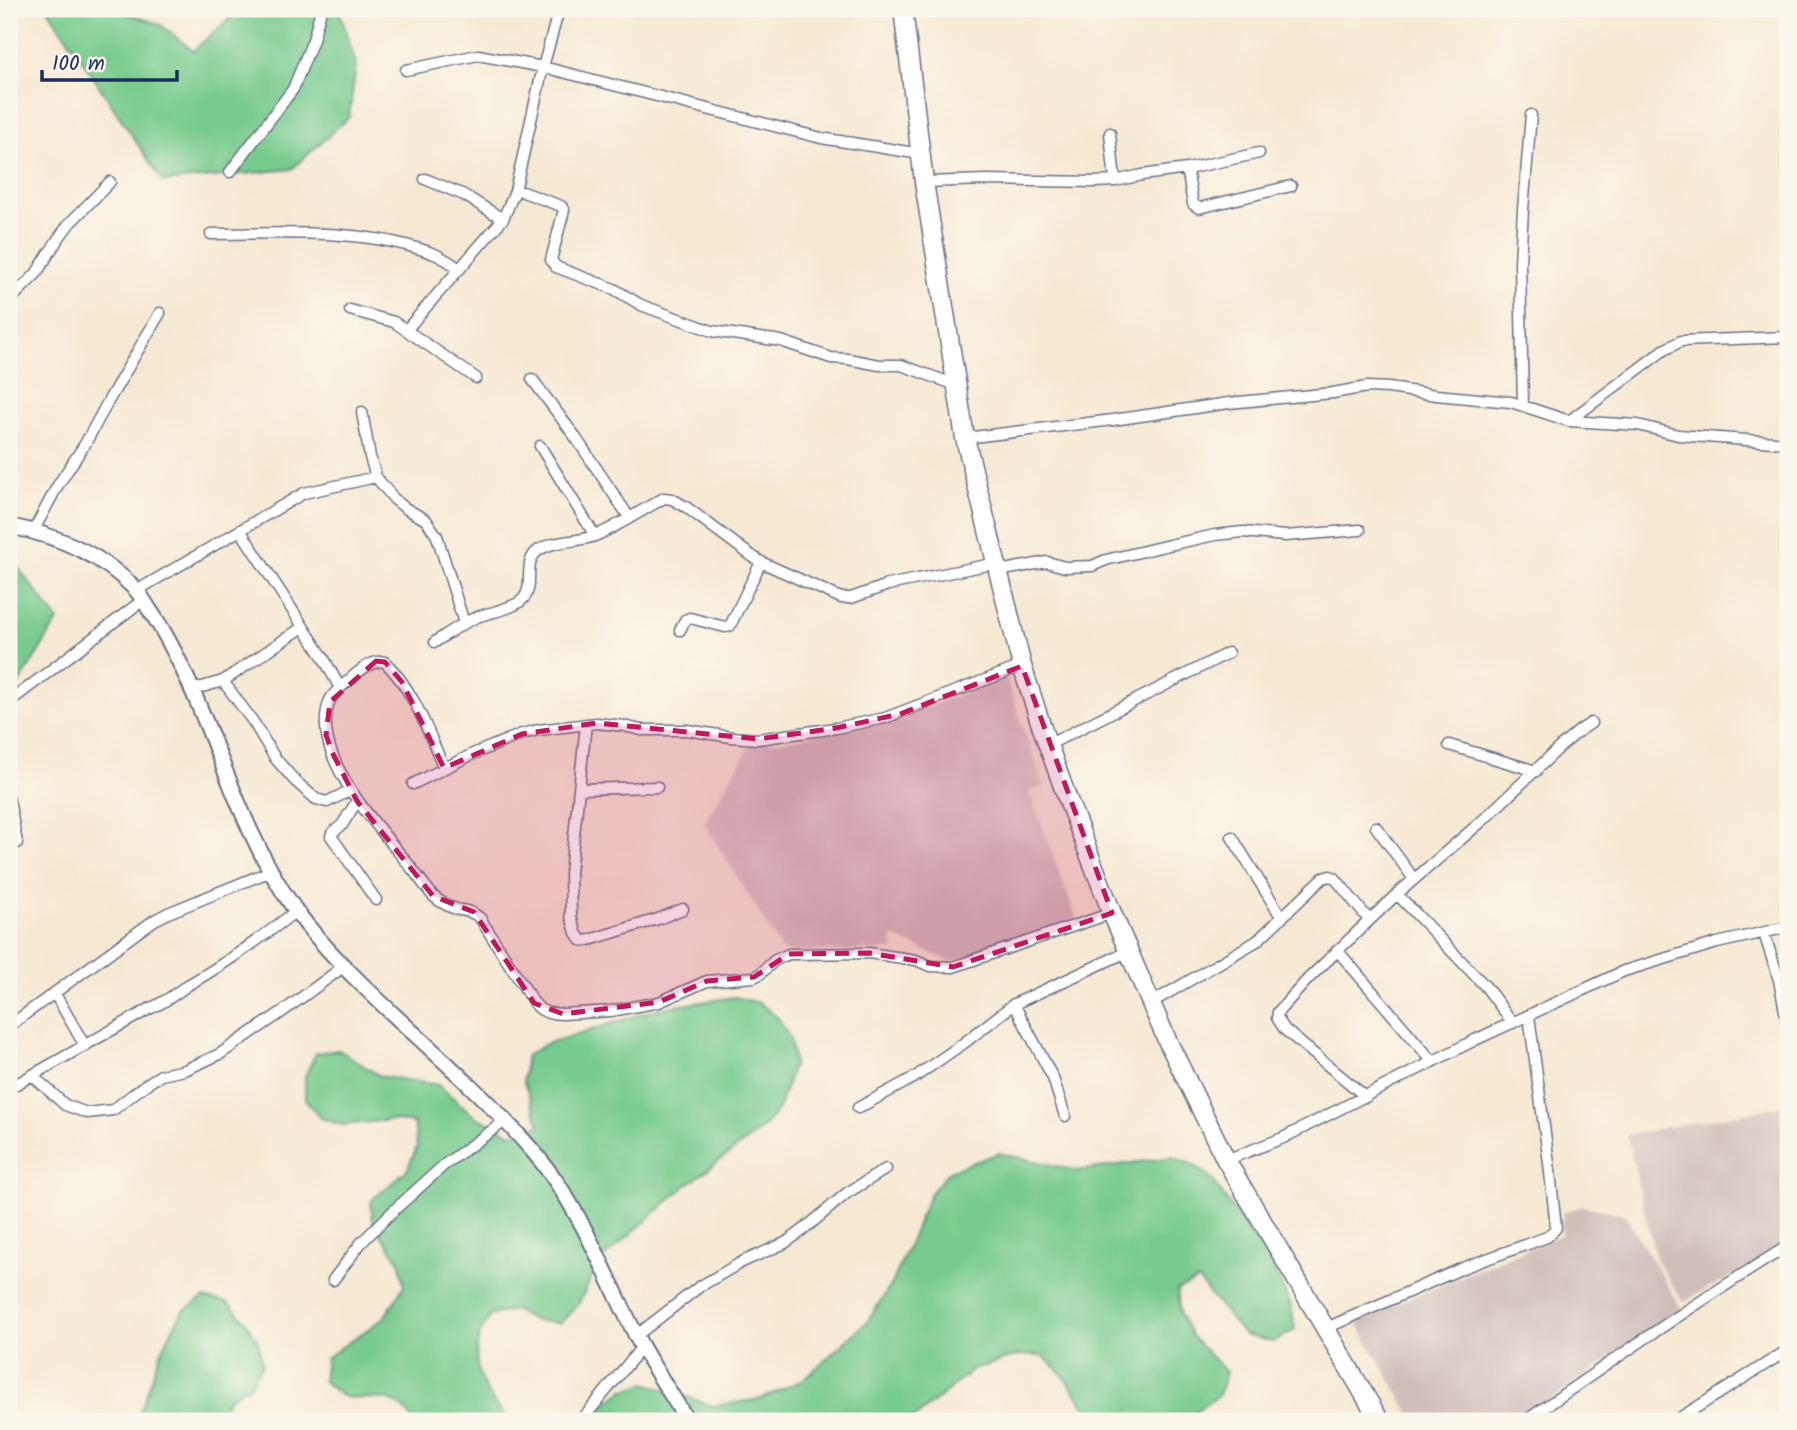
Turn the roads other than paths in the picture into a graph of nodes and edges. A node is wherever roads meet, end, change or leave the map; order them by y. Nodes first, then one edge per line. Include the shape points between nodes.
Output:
1 (321, 9) edge
2 (559, 9) edge
3 (903, 9) edge
4 (543, 67) junction
5 (406, 70) dead end
6 (1531, 115) dead end
7 (1111, 133) dead end
8 (1259, 153) dead end
9 (921, 154) junction
10 (1187, 169) junction
11 (230, 172) dead end
12 (425, 179) dead end
13 (1115, 181) junction
14 (110, 182) dead end
15 (924, 182) junction
16 (1291, 186) dead end
17 (523, 192) dead end
18 (503, 219) junction
19 (211, 234) dead end
20 (460, 269) junction
21 (9, 301) edge
22 (350, 310) dead end
23 (160, 313) dead end
24 (407, 329) junction
25 (1788, 337) edge
26 (477, 378) dead end
27 (532, 379) dead end
28 (956, 385) junction
29 (1523, 405) junction
30 (362, 412) dead end
31 (1569, 421) junction
32 (965, 438) junction
33 (1788, 443) edge
34 (540, 446) dead end
35 (376, 477) junction
36 (629, 517) junction
37 (9, 526) edge
38 (34, 530) junction
39 (240, 530) junction
40 (1360, 530) dead end
41 (595, 536) junction
42 (761, 562) junction
43 (998, 567) junction
44 (140, 595) junction
45 (464, 623) junction
46 (303, 627) junction
47 (680, 630) dead end
48 (435, 642) dead end
49 (1228, 653) dead end
50 (1022, 666) junction
51 (223, 681) junction
52 (340, 688) junction
53 (192, 690) junction
54 (9, 702) edge
55 (1591, 723) dead end
56 (586, 724) junction
57 (1048, 745) junction
58 (1448, 745) dead end
59 (444, 768) junction
60 (1536, 771) junction
61 (413, 784) dead end
62 (657, 788) dead end
63 (579, 789) junction
64 (351, 790) junction
65 (9, 800) edge
66 (357, 801) junction
67 (1376, 827) dead end
68 (1232, 837) dead end
69 (17, 843) dead end
70 (271, 871) junction
71 (1414, 879) junction
72 (1397, 894) junction
73 (376, 900) dead end
74 (682, 909) dead end
75 (296, 911) junction
76 (1112, 913) junction
77 (1282, 918) junction
78 (1369, 920) junction
79 (1788, 927) edge
80 (1764, 933) junction
81 (1337, 950) junction
82 (1129, 951) junction
83 (343, 967) junction
84 (55, 994) junction
85 (1151, 1003) junction
86 (1014, 1004) junction
87 (1529, 1016) junction
88 (1513, 1023) junction
89 (9, 1026) edge
90 (1788, 1026) edge
91 (85, 1046) junction
92 (1433, 1062) junction
93 (33, 1076) junction
94 (13, 1086) dead end
95 (1366, 1097) junction
96 (858, 1108) dead end
97 (1065, 1116) dead end
98 (505, 1121) junction
99 (1226, 1160) junction
100 (886, 1169) dead end
101 (1788, 1246) edge
102 (333, 1280) dead end
103 (1324, 1329) junction
104 (640, 1341) junction
105 (1788, 1350) edge
106 (581, 1421) edge
107 (686, 1421) edge
108 (1380, 1421) edge
109 (1525, 1421) edge
110 (1675, 1421) edge

1 - 11 street via 293,89
2 - 4 street
3 - 9 highway
4 - 5 street via 478,55
4 - 9 street via 821,138
4 - 18 street via 515,191
6 - 29 street via 1520,262
7 - 13 street
8 - 10 street
9 - 15 highway
10 - 13 street
10 - 16 street via 1194,204 1199,208
12 - 18 street via 464,195
13 - 15 street
14 - 21 street via 69,224 36,274
15 - 28 highway
17 - 28 street via 564,210 551,260 556,267 614,289 641,305 712,331 782,341 831,358 901,365
18 - 20 street
19 - 20 street via 345,235 414,248
20 - 24 street
22 - 24 street
23 - 38 street
24 - 26 street
25 - 31 street via 1681,341
27 - 36 street
28 - 32 highway
29 - 31 street
29 - 32 street via 1367,387
30 - 35 street
31 - 33 street
32 - 43 highway
34 - 41 street
35 - 39 street via 304,493
35 - 45 street via 394,499 426,520 438,536
36 - 41 street
36 - 42 street via 664,498 672,499
37 - 38 main road
38 - 44 main road via 79,547
39 - 44 street
39 - 46 street
40 - 43 street via 1285,536 1243,532 1092,566 1047,562
41 - 45 street via 541,549 528,565 523,599
42 - 43 street via 841,598 888,585
42 - 47 street via 730,626 690,618
43 - 50 highway
44 - 53 main road via 167,635
44 - 54 street
45 - 48 street
46 - 51 street
46 - 52 street
49 - 57 street
50 - 56 street via 885,718 758,739
50 - 57 highway
51 - 53 street
51 - 64 street via 275,758 316,799 327,802
52 - 59 street via 376,661 384,662 414,701
52 - 64 street via 330,702 326,735
53 - 70 main road via 244,818
55 - 60 street
56 - 59 street via 522,734
56 - 63 street
57 - 76 highway
58 - 60 street
59 - 61 street
60 - 71 street
62 - 63 street
63 - 74 street via 570,873 571,916 581,940
64 - 66 street
65 - 69 street
66 - 73 street via 331,836
66 - 76 street via 433,896 480,918 534,1003 548,1013 611,1011 659,1002 707,981 754,977 789,954 869,953 953,967
67 - 71 street
68 - 77 street
70 - 75 main road
70 - 84 street via 153,921
71 - 72 street
72 - 78 street
72 - 88 street via 1486,987
75 - 83 main road
75 - 91 street via 165,1003
76 - 82 highway
77 - 78 street via 1329,876
77 - 85 street via 1257,941
78 - 81 street
79 - 80 street
80 - 87 street via 1624,971
80 - 90 street
81 - 92 street
81 - 95 street via 1278,1012 1278,1018 1285,1030
82 - 85 highway
82 - 86 street
83 - 93 street via 220,1054 185,1070 161,1074 113,1110 87,1113 65,1105
83 - 98 main road
84 - 89 street
84 - 91 street
85 - 99 highway
86 - 96 street via 915,1077
86 - 97 street via 1053,1078
87 - 88 street
87 - 103 street via 1556,1228 1547,1237 1465,1267
88 - 92 street
91 - 93 street
92 - 95 street
93 - 94 street
95 - 99 street
98 - 102 street via 444,1165 391,1213
98 - 104 main road via 564,1195
99 - 103 highway
100 - 104 street via 785,1242 699,1287
101 - 109 street
103 - 108 highway
104 - 106 street
104 - 107 main road
105 - 110 street

